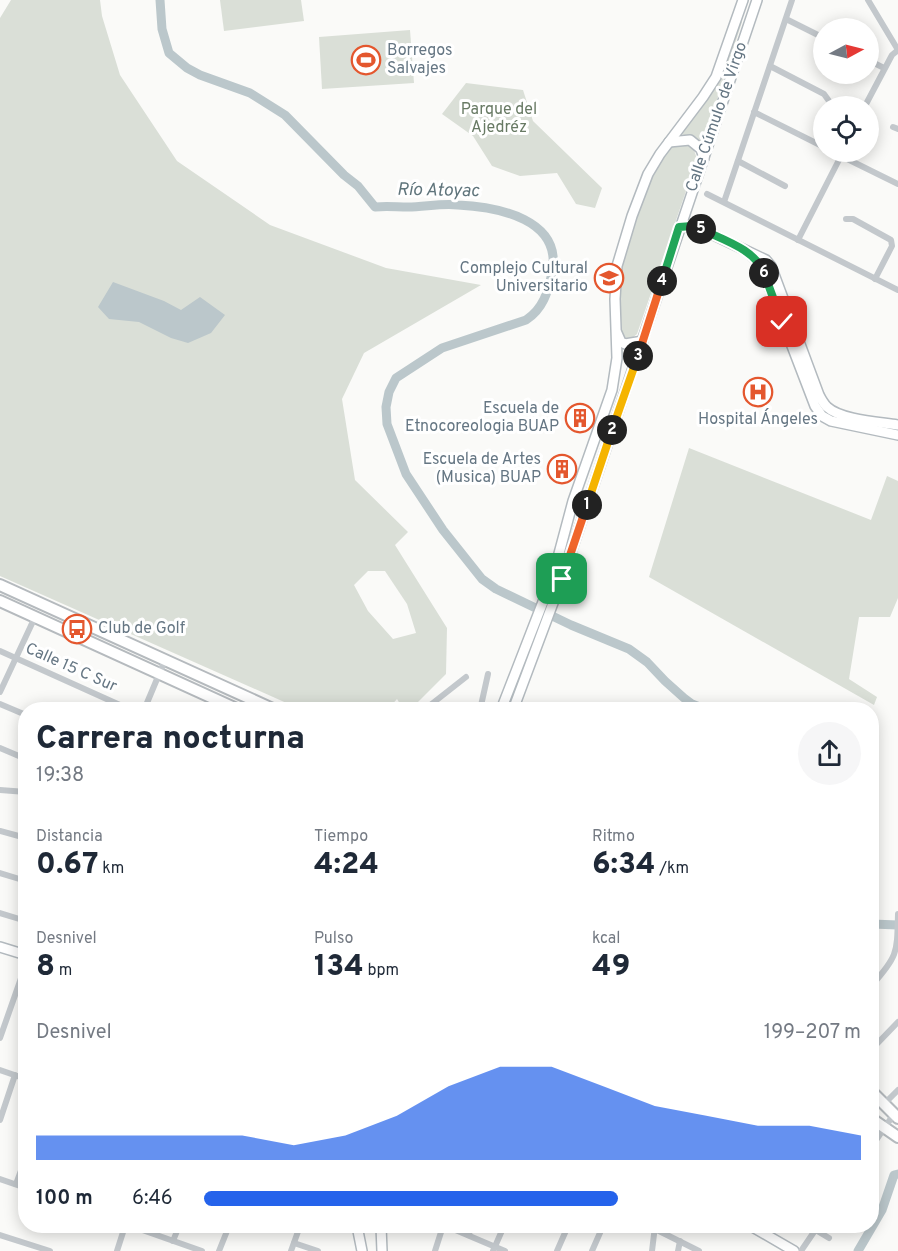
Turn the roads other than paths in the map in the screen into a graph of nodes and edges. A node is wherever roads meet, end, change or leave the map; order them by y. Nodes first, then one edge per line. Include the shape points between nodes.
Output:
1 (745, 0) edge
2 (757, 0) edge
3 (792, 0) edge
4 (868, 0) edge
5 (736, 15) junction
6 (751, 16) junction
7 (786, 19) junction
8 (813, 32) edge
9 (742, 45) junction
10 (898, 50) edge
11 (770, 66) junction
12 (879, 66) edge
13 (884, 68) junction
14 (825, 96) edge
15 (870, 96) edge
16 (754, 112) junction
17 (669, 142) junction
18 (813, 142) edge
19 (704, 158) junction
20 (738, 161) junction
21 (837, 162) edge
22 (858, 162) edge
23 (898, 184) edge
24 (786, 186) dead end
25 (707, 194) dead end
26 (724, 202) junction
27 (685, 209) junction
28 (846, 219) dead end
29 (679, 227) junction
30 (699, 228) junction
31 (798, 240) junction
32 (745, 251) junction
33 (875, 279) junction
34 (898, 290) edge
35 (615, 325) junction
36 (643, 341) junction
37 (603, 416) junction
38 (898, 425) edge
39 (898, 435) edge
40 (608, 440) junction
41 (557, 578) junction
42 (0, 585) edge
43 (0, 601) edge
44 (35, 617) junction
45 (0, 651) edge
46 (16, 658) junction
47 (165, 660) junction
48 (160, 674) junction
49 (488, 674) dead end
50 (466, 677) dead end
51 (0, 692) edge
52 (113, 702) edge
53 (148, 702) edge
54 (221, 702) edge
55 (257, 702) edge
56 (434, 702) edge
57 (482, 702) edge
58 (504, 702) edge
59 (516, 702) edge
60 (0, 704) edge
61 (18, 712) edge
62 (0, 748) edge
63 (18, 756) edge
64 (0, 790) edge
65 (18, 791) edge
66 (0, 831) edge
67 (18, 836) edge
68 (0, 873) edge
69 (18, 879) edge
70 (898, 908) edge
71 (0, 913) edge
72 (898, 915) edge
73 (18, 919) edge
74 (897, 942) edge
75 (0, 946) edge
76 (18, 952) edge
77 (879, 977) edge
78 (18, 987) edge
79 (898, 1022) edge
80 (0, 1038) edge
81 (879, 1042) edge
82 (0, 1070) edge
83 (15, 1075) junction
84 (18, 1076) edge
85 (898, 1090) edge
86 (879, 1099) edge
87 (884, 1104) junction
88 (896, 1116) edge
89 (0, 1120) edge
90 (879, 1124) edge
91 (884, 1127) junction
92 (879, 1135) edge
93 (898, 1137) edge
94 (0, 1179) edge
95 (18, 1179) edge
96 (16, 1185) joint
97 (123, 1233) edge
98 (150, 1233) edge
99 (176, 1233) edge
100 (226, 1233) edge
101 (298, 1233) edge
102 (358, 1233) edge
103 (381, 1233) edge
104 (441, 1233) edge
105 (463, 1233) edge
106 (501, 1233) edge
107 (565, 1233) edge
108 (600, 1233) edge
109 (654, 1233) edge
110 (666, 1233) edge
111 (753, 1233) edge
112 (763, 1233) edge
113 (811, 1233) edge
114 (822, 1233) edge
115 (0, 1235) edge
116 (468, 1235) joint
117 (829, 1238) dead end
118 (173, 1241) junction
119 (680, 1241) junction
120 (294, 1243) junction
121 (494, 1249) edge
122 (50, 1251) edge
123 (117, 1251) edge
124 (202, 1251) edge
125 (219, 1251) edge
126 (291, 1251) edge
127 (318, 1251) edge
128 (362, 1251) edge
129 (382, 1251) edge
130 (435, 1251) edge
131 (505, 1251) edge
132 (557, 1251) edge
133 (592, 1251) edge
134 (652, 1251) edge
135 (678, 1251) edge
136 (699, 1251) edge
137 (783, 1251) edge
138 (794, 1251) edge
139 (801, 1251) edge

1 - 5 main road, Calle Cúmulo de Virgo
1 - 6 main road via 745,9
2 - 6 main road, Calle Cúmulo de Virgo
3 - 7 street
4 - 10 street
5 - 9 main road via 747,25
5 - 17 main road, Calle Cúmulo de Virgo via 716,76
6 - 9 main road, Calle Cúmulo de Virgo
7 - 8 street
7 - 11 street
9 - 19 main road, Calle Cúmulo de Virgo
10 - 13 street
11 - 14 street
11 - 16 street
12 - 13 street
13 - 15 street
16 - 18 street
16 - 20 street
17 - 19 main road via 690,140 701,148
17 - 35 main road, Calle Cúmulo de Virgo via 648,174 617,266
19 - 27 main road, Calle Cúmulo de Virgo
20 - 24 street
20 - 26 street
21 - 31 street
22 - 23 street
25 - 26 street
26 - 31 street
27 - 29 main road, Calle Cúmulo de Virgo
27 - 30 main road
28 - 33 street via 891,240 892,246
29 - 30 main road
29 - 36 main road, Calle Cúmulo de Virgo
30 - 32 main road
31 - 33 street
32 - 38 main road via 763,257 771,266 826,406 846,416
32 - 39 main road via 761,265 822,416
33 - 34 street
35 - 36 main road via 625,344
35 - 37 main road, Calle Cúmulo de Virgo via 616,372
36 - 40 main road, Calle Cúmulo de Virgo
37 - 40 main road via 601,436
37 - 41 main road, Calle Cúmulo de Virgo via 573,501
40 - 41 main road, Calle Cúmulo de Virgo
41 - 58 main road, Calle Cúmulo de Virgo
41 - 59 main road, Calle Cúmulo de Virgo
42 - 47 main road
43 - 44 main road
44 - 46 street
44 - 48 main road
45 - 46 street, Calle 15 C Sur
46 - 51 street
46 - 52 street, Calle 15 C Sur
47 - 48 street
47 - 55 main road
48 - 53 street
48 - 54 main road
49 - 57 street
50 - 56 street
60 - 61 street
62 - 63 street
64 - 65 street
66 - 67 street
68 - 69 street
70 - 72 street
71 - 73 street
72 - 74 street
74 - 77 street via 892,962
75 - 76 main road
78 - 80 street
79 - 81 street
82 - 83 street
83 - 84 street
83 - 89 street
85 - 87 street
86 - 87 main road
87 - 88 main road
88 - 91 street
90 - 91 main road
91 - 92 street
91 - 93 main road
94 - 96 street
95 - 96 street
97 - 123 street
98 - 118 street
99 - 118 street
100 - 125 street
101 - 120 street
102 - 128 main road
103 - 129 main road
104 - 130 street
105 - 116 street
106 - 121 street
107 - 132 street
108 - 133 street
109 - 134 street
110 - 119 street
111 - 137 main road
112 - 138 main road
113 - 139 street
114 - 117 street
115 - 122 street
116 - 121 street
118 - 124 street
119 - 135 street
119 - 136 street
120 - 126 street
120 - 127 street
121 - 131 street

